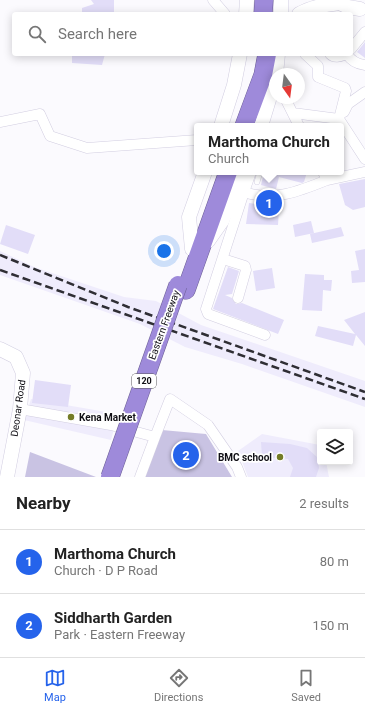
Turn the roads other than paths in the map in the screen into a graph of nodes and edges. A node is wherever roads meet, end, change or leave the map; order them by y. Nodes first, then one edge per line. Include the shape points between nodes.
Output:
1 (214, 0) edge
2 (247, 0) edge
3 (264, 0) edge
4 (272, 0) edge
5 (281, 0) edge
6 (336, 2) edge
7 (360, 7) edge
8 (223, 12) edge
9 (246, 12) edge
10 (263, 12) edge
11 (271, 12) edge
12 (281, 12) edge
13 (304, 12) edge
14 (365, 32) edge
15 (353, 43) edge
16 (240, 56) edge
17 (257, 56) edge
18 (267, 56) edge
19 (278, 56) edge
20 (307, 56) edge
21 (349, 56) edge
22 (365, 65) edge
23 (277, 68) edge
24 (365, 92) edge
25 (269, 100) edge
26 (288, 104) edge
27 (293, 113) junction
28 (339, 119) junction
29 (0, 122) edge
30 (223, 123) edge
31 (235, 123) edge
32 (245, 123) edge
33 (262, 123) edge
34 (298, 123) edge
35 (342, 123) edge
36 (344, 127) edge
37 (194, 140) edge
38 (365, 150) edge
39 (365, 159) edge
40 (365, 172) edge
41 (344, 174) edge
42 (204, 175) edge
43 (217, 175) edge
44 (227, 175) edge
45 (241, 175) edge
46 (250, 175) edge
47 (259, 175) edge
48 (335, 175) edge
49 (325, 176) edge
50 (257, 182) dead end
51 (244, 192) junction
52 (207, 216) junction
53 (196, 251) junction
54 (223, 259) junction
55 (182, 288) junction
56 (238, 298) dead end
57 (265, 335) dead end
58 (0, 349) edge
59 (20, 409) junction
60 (155, 437) junction
61 (7, 477) edge
62 (110, 477) edge
63 (123, 477) edge
64 (140, 477) edge
65 (241, 477) edge

1 - 8 street
2 - 9 main road
3 - 10 highway
4 - 11 highway
5 - 12 main road
6 - 7 main road via 348,7
6 - 13 main road
14 - 15 street
16 - 30 main road
17 - 31 highway
18 - 32 highway via 263,75
19 - 23 main road
20 - 28 street via 318,66 318,77 346,91
21 - 22 street
24 - 38 street via 348,104 344,115
25 - 33 main road
26 - 27 street
27 - 28 street
27 - 34 street
28 - 35 street
29 - 37 street via 40,114 50,136 87,148
36 - 39 street
40 - 41 street
42 - 53 main road via 189,217
43 - 52 highway, Eastern Freeway
44 - 52 highway, Eastern Freeway
45 - 53 main road via 222,222
46 - 51 street
47 - 50 lane
48 - 49 street
49 - 51 street via 299,191 270,197
51 - 54 street
52 - 53 highway, Eastern Freeway
53 - 55 highway, Eastern Freeway
54 - 56 street via 245,266
54 - 57 street via 206,309 208,314
55 - 62 highway, Eastern Freeway / 120, bridge
55 - 63 highway, Eastern Freeway / 120
58 - 59 main road, Deonar Road via 16,357 22,373
59 - 60 street via 111,425
59 - 61 main road, Deonar Road
60 - 64 street
60 - 65 street via 170,399 208,425

